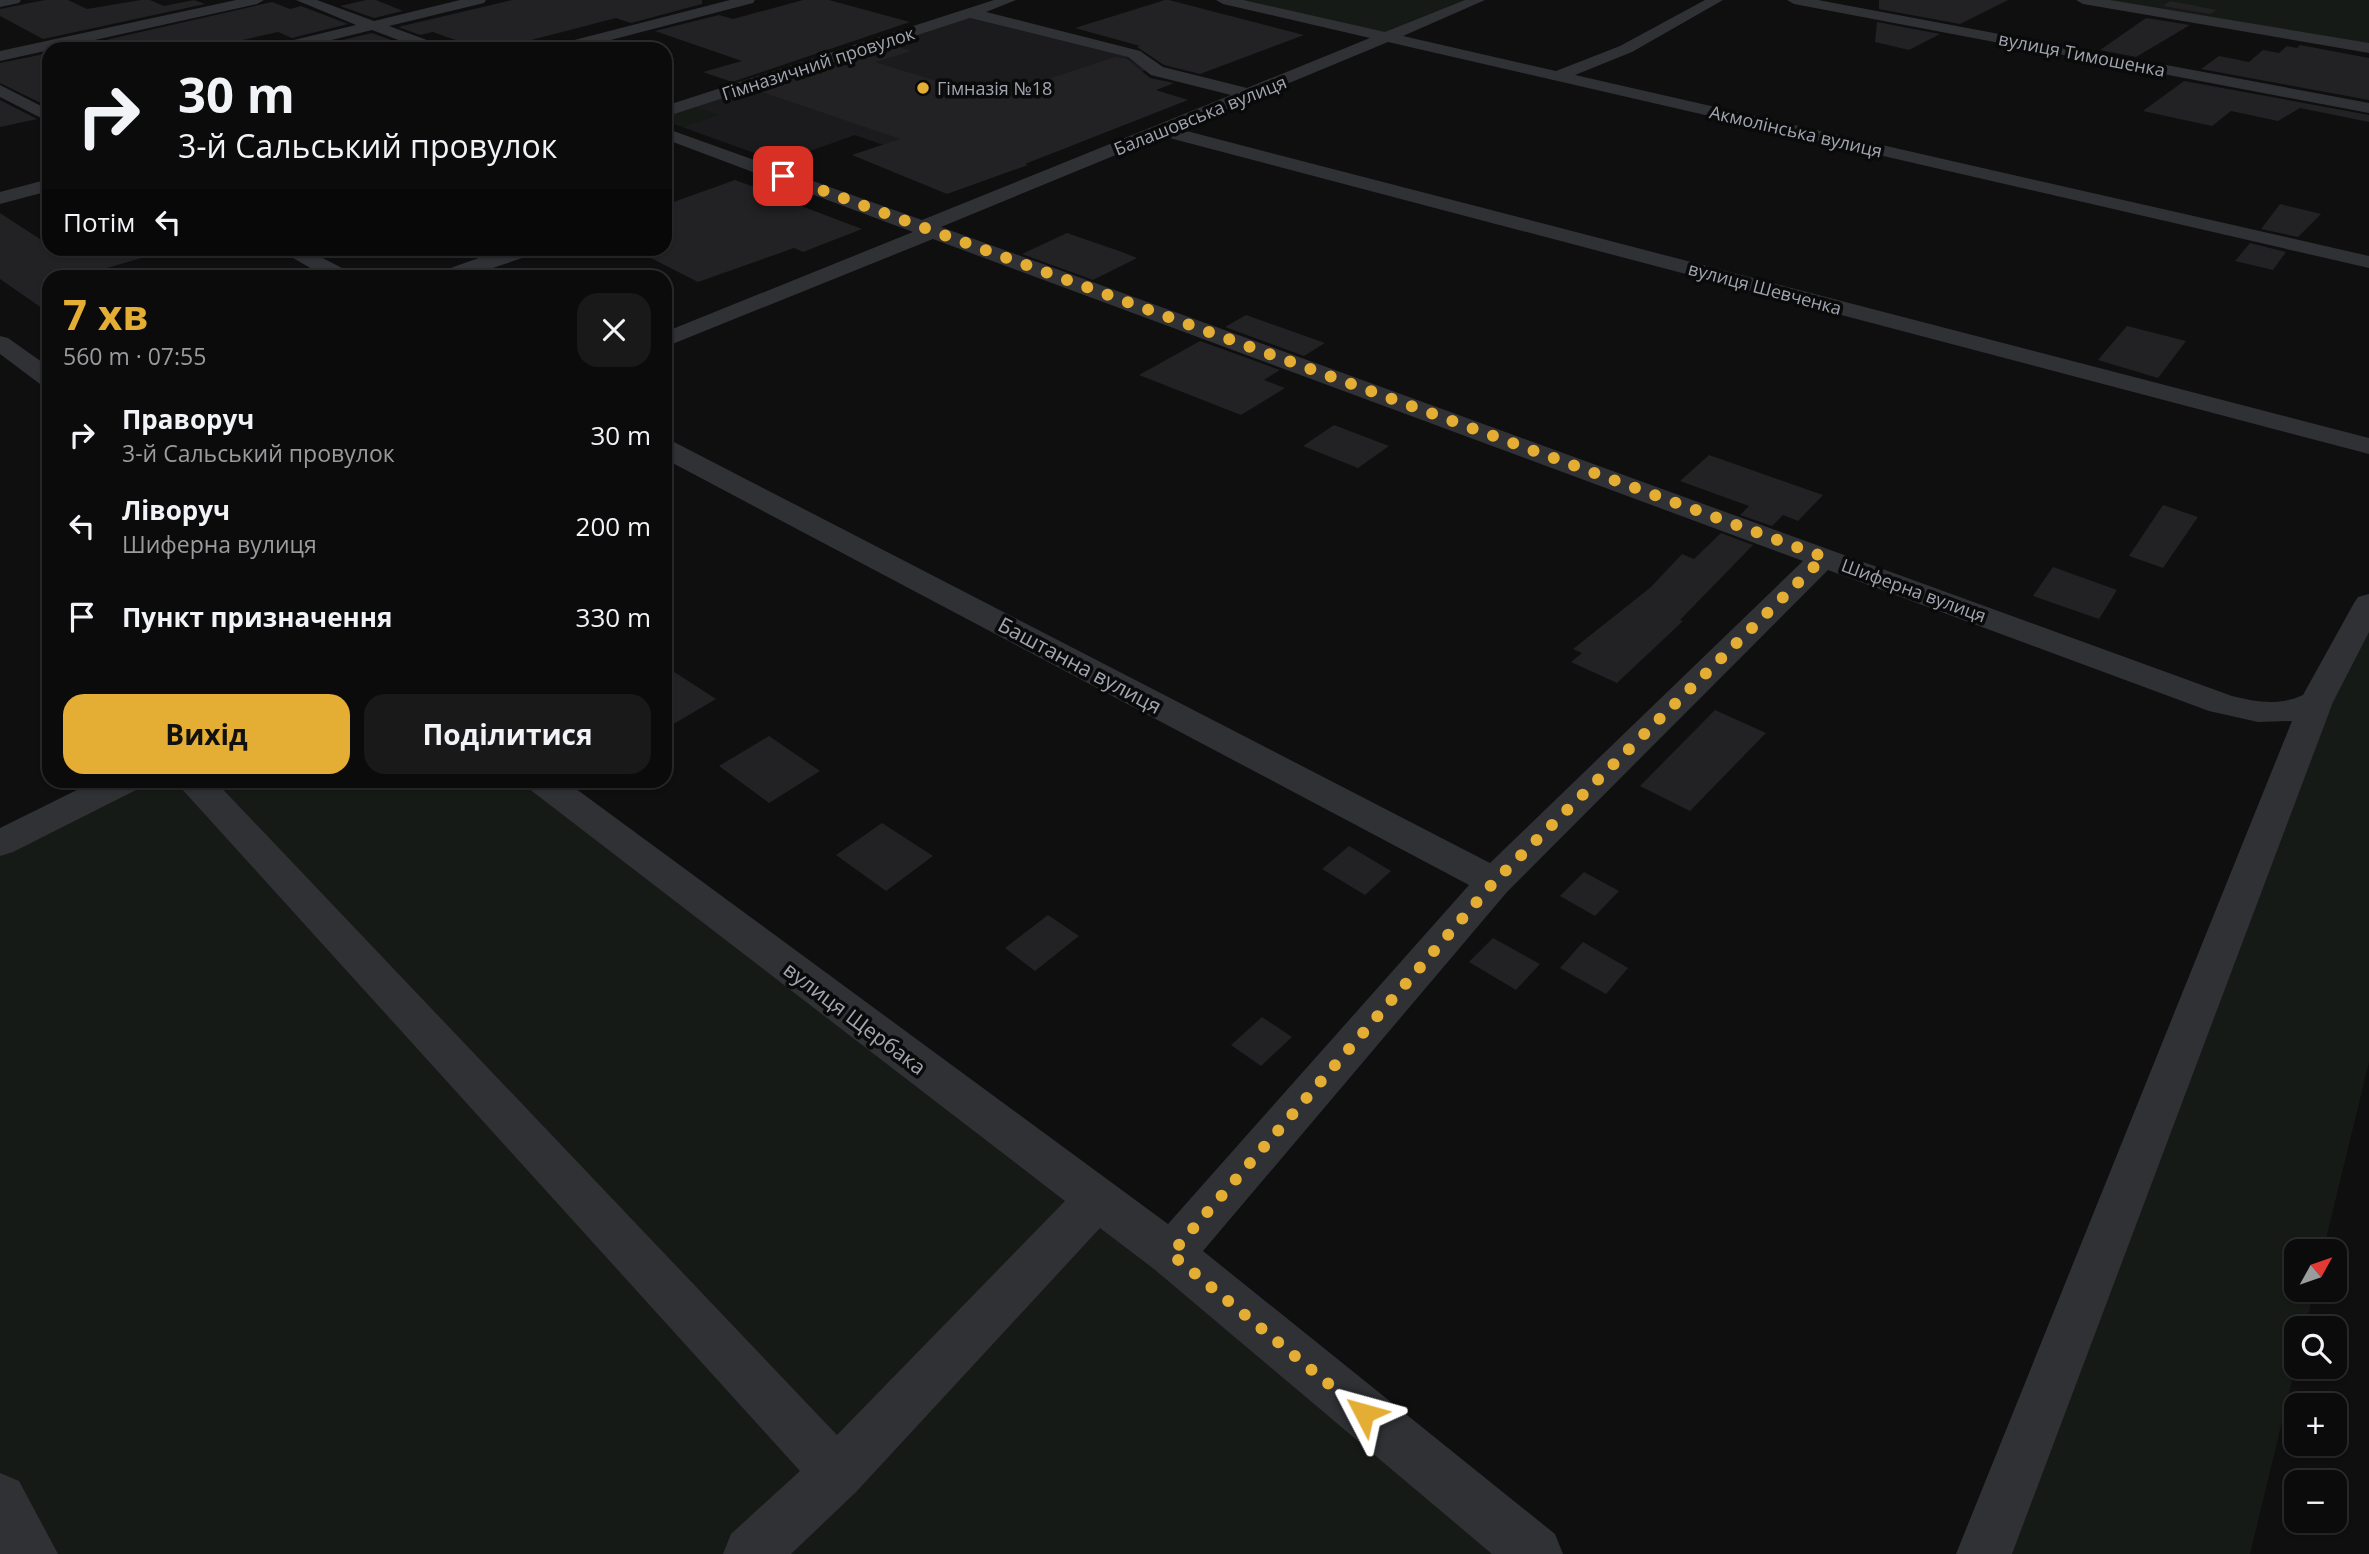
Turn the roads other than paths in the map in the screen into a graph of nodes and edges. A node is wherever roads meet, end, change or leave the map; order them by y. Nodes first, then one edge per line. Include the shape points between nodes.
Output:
1 (14, 0) edge
2 (257, 0) edge
3 (303, 0) edge
4 (479, 0) edge
5 (748, 0) edge
6 (1009, 0) edge
7 (1223, 0) edge
8 (1478, 0) edge
9 (1716, 0) edge
10 (1794, 0) edge
11 (2083, 0) edge
12 (0, 3) edge
13 (970, 13) junction
14 (372, 25) junction
15 (1388, 38) junction
16 (64, 42) edge
17 (303, 42) edge
18 (418, 42) edge
19 (583, 42) edge
20 (42, 47) edge
21 (2369, 48) edge
22 (0, 56) edge
23 (1559, 76) junction
24 (0, 90) edge
25 (1249, 94) junction
26 (2369, 108) edge
27 (42, 109) edge
28 (672, 110) edge
29 (1162, 130) junction
30 (672, 136) edge
31 (42, 187) edge
32 (0, 198) edge
33 (926, 230) junction
34 (301, 256) edge
35 (506, 256) edge
36 (2369, 261) edge
37 (328, 270) edge
38 (467, 270) edge
39 (672, 337) edge
40 (0, 343) edge
41 (42, 374) edge
42 (2369, 446) edge
43 (672, 452) edge
44 (1824, 557) junction
45 (2369, 603) edge
46 (2355, 661) edge
47 (2316, 702) junction
48 (112, 788) edge
49 (200, 788) edge
50 (551, 788) edge
51 (0, 843) edge
52 (1494, 882) junction
53 (1096, 1200) junction
54 (1171, 1254) junction
55 (837, 1473) junction
56 (0, 1500) edge
57 (30, 1554) edge
58 (751, 1554) edge
59 (1535, 1554) edge
60 (1984, 1554) edge

1 - 12 street
2 - 16 street
3 - 14 street
4 - 14 street
5 - 19 street
6 - 13 street, Гімназичний провулок
7 - 15 street, Акмолінська вулиця
8 - 15 street, Балашовська вулиця
9 - 23 street via 1626,49
10 - 26 street, вулиця Тимошенка
11 - 21 street
13 - 25 street via 1134,54 1157,71
13 - 28 street, Гімназичний провулок
14 - 17 street
14 - 18 street
15 - 23 street, Акмолінська вулиця
15 - 25 street, Балашовська вулиця
20 - 22 street
23 - 36 street, Акмолінська вулиця
24 - 27 street
25 - 29 street, Балашовська вулиця
29 - 33 street, Балашовська вулиця
29 - 42 street, вулиця Шевченка
30 - 33 street, Шиферна вулиця
31 - 32 street
33 - 39 street, Балашовська вулиця
33 - 44 street, Шиферна вулиця
34 - 37 street
35 - 38 street
40 - 41 street
43 - 52 street, Баштанна вулиця
44 - 47 street, Шиферна вулиця via 2221,704 2256,714 2300,711
44 - 52 street
45 - 46 street
46 - 47 street
47 - 60 street
48 - 51 street
49 - 55 street
50 - 53 street, вулиця Щербака
52 - 54 street
53 - 54 street, вулиця Щербака
53 - 55 street
54 - 59 street, вулиця Щербака
55 - 58 street
56 - 57 street

